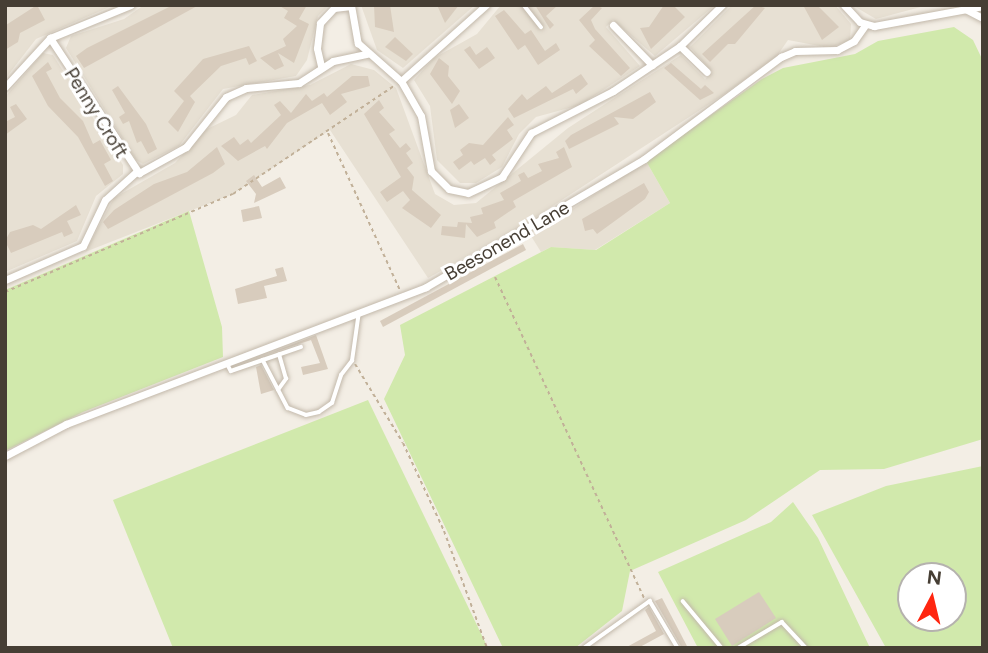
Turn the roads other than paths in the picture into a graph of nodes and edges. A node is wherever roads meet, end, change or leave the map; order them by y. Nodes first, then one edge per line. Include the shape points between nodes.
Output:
1 (131, 5) edge
2 (486, 5) edge
3 (524, 5) edge
4 (722, 5) edge
5 (844, 5) edge
6 (351, 6) edge
7 (983, 6) edge
8 (965, 9) junction
9 (983, 18) edge
10 (613, 25) dead end
11 (865, 25) junction
12 (541, 27) dead end
13 (50, 38) junction
14 (680, 46) junction
15 (367, 54) junction
16 (652, 65) junction
17 (321, 66) junction
18 (707, 72) dead end
19 (401, 82) junction
20 (5, 87) edge
21 (136, 172) junction
22 (5, 280) edge
23 (359, 312) junction
24 (301, 347) dead end
25 (279, 355) junction
26 (263, 360) junction
27 (226, 361) junction
28 (278, 390) junction
29 (5, 456) edge
30 (683, 601) dead end
31 (584, 648) edge
32 (678, 648) edge
33 (722, 648) edge
34 (738, 648) edge
35 (806, 648) edge

1 - 13 street
2 - 19 street
3 - 12 lane
4 - 14 street
5 - 11 street
6 - 15 street via 352,32
6 - 17 street via 334,8 320,23 317,48
7 - 8 street
8 - 9 street
8 - 11 street
10 - 16 street
11 - 23 street, Beesonend Lane via 854,41 837,50 795,51 781,57 644,159 470,265 404,297
13 - 20 street
13 - 21 street, Penny Croft
14 - 16 street
14 - 18 street
15 - 17 street, Penny Croft
15 - 19 street
16 - 19 street via 575,114 531,133 502,177 468,193 450,189 431,171 421,116
17 - 21 street, Penny Croft via 299,83 246,88 226,97 186,147 166,163
21 - 22 street via 105,200 83,246
23 - 27 street, Beesonend Lane
23 - 28 lane via 352,361 341,375 332,403 306,415 288,408
24 - 25 lane
25 - 26 lane
25 - 28 lane via 285,379
26 - 27 lane via 231,371
26 - 28 lane
27 - 29 street, Beesonend Lane via 66,424
30 - 33 lane
31 - 32 lane via 645,602 654,602
34 - 35 lane via 782,622

